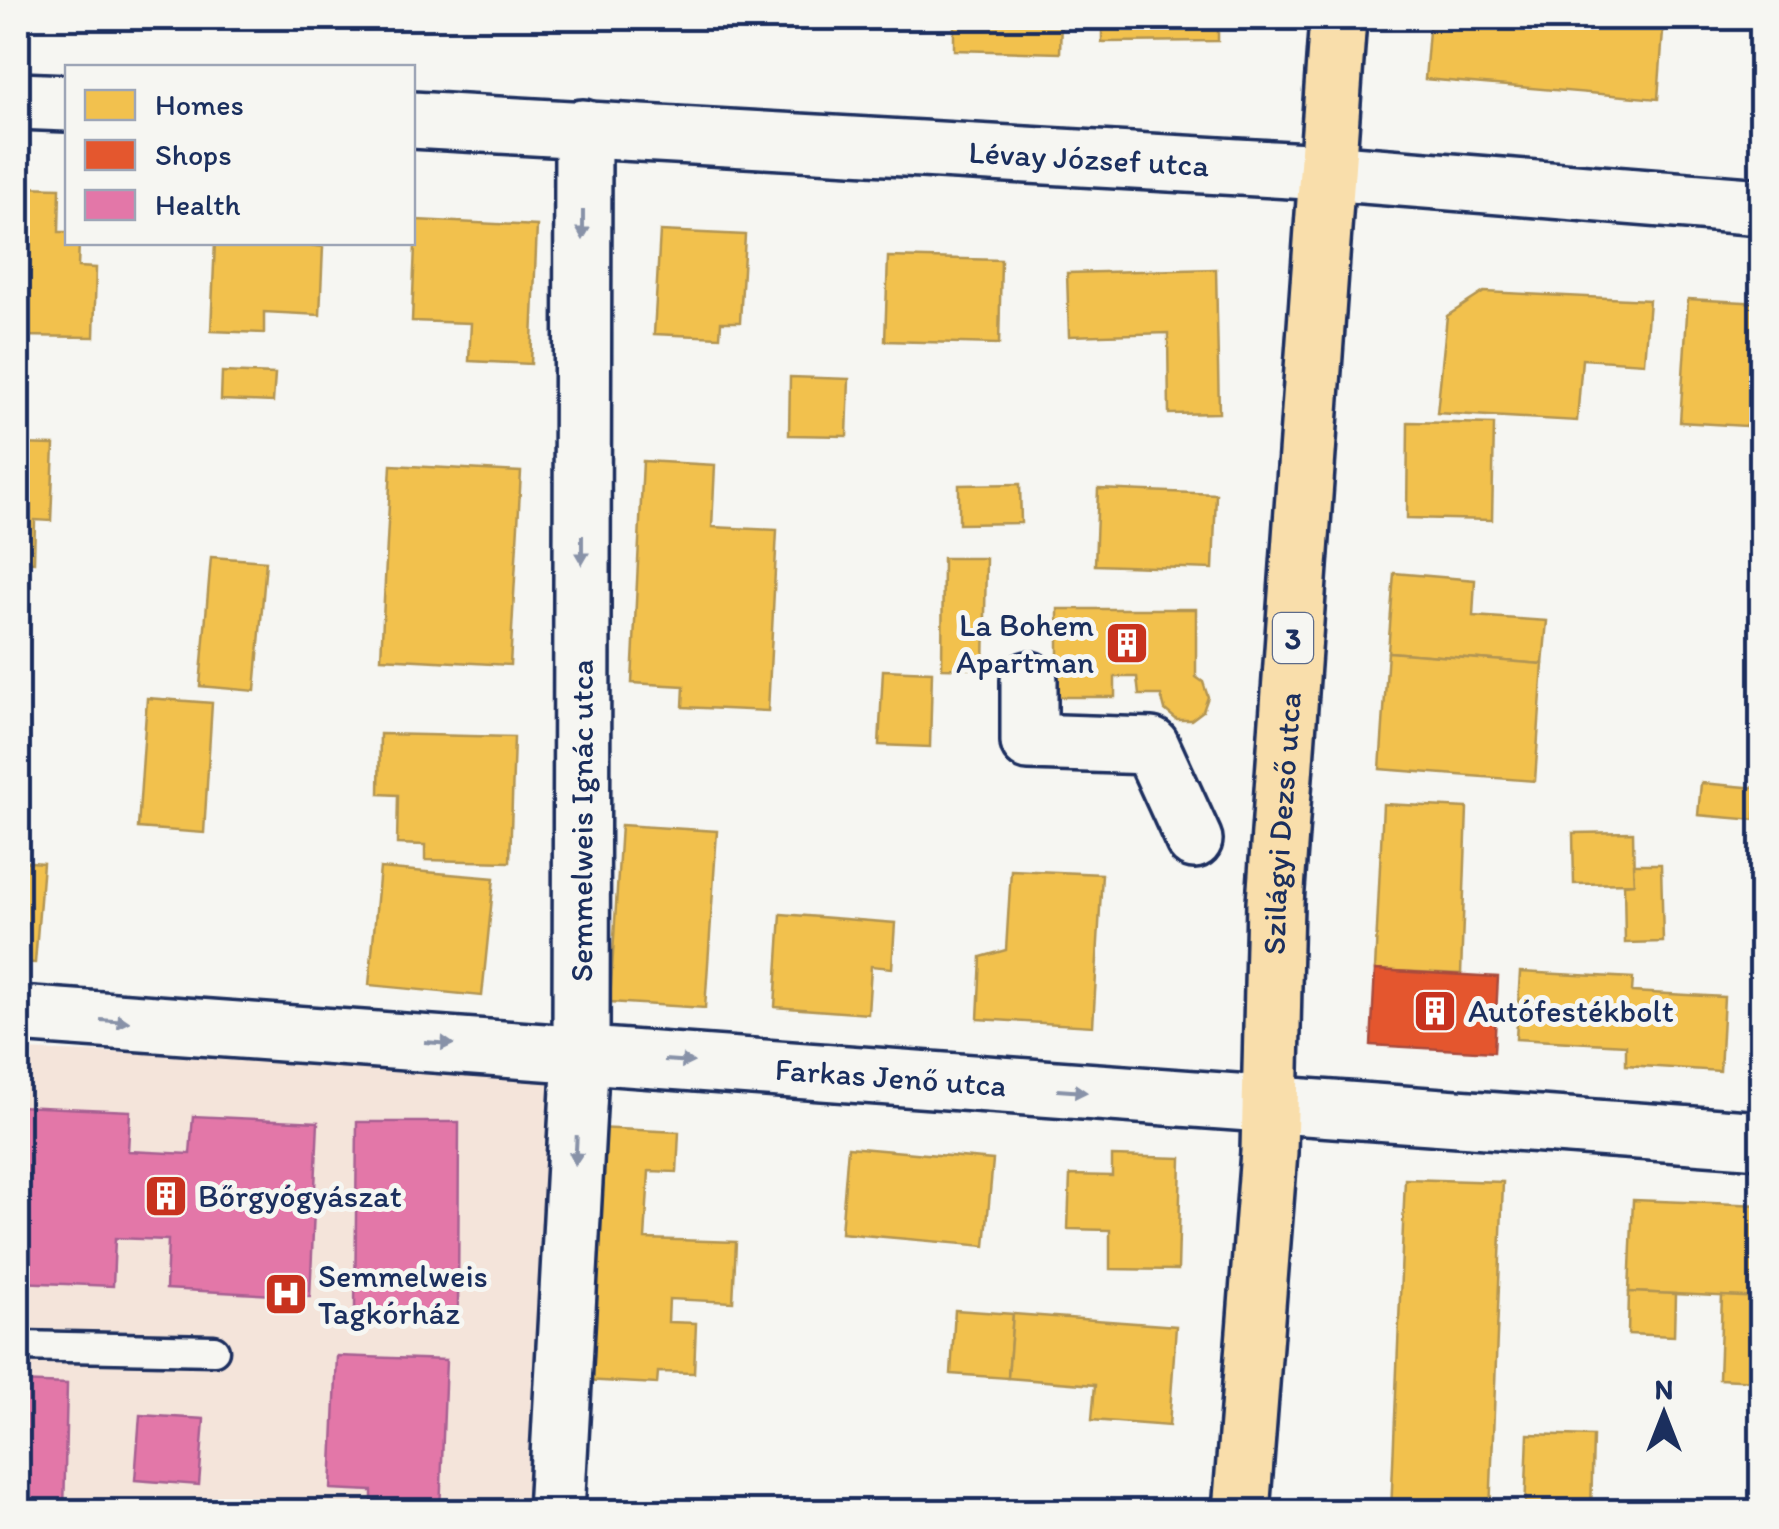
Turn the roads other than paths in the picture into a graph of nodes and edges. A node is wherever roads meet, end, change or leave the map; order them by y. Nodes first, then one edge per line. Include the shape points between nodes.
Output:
1 (1338, 18) edge
2 (18, 101) edge
3 (65, 103) edge
4 (415, 120) edge
5 (583, 128) junction
6 (1326, 172) junction
7 (1762, 207) edge
8 (1029, 680) dead end
9 (1194, 840) dead end
10 (18, 1014) edge
11 (582, 1053) junction
12 (1270, 1104) junction
13 (1762, 1140) edge
14 (18, 1346) edge
15 (214, 1350) dead end
16 (556, 1512) edge
17 (1241, 1512) edge

1 - 6 main road, Szilágyi Dezső utca / 3
2 - 3 street
4 - 5 street, Lévay József utca
5 - 6 street, Lévay József utca
5 -> 11 street, Semmelweis Ignác utca
6 - 7 street, Lévay József utca
6 - 12 main road, Szilágyi Dezső utca / 3 via 1275,903
8 - 9 street via 1029,742 1150,746 1163,753
10 -> 11 street, Farkas Jenő utca
11 -> 12 street, Farkas Jenő utca
11 -> 16 street, Semmelweis Ignác utca
12 - 13 street, Farkas Jenő utca
12 - 17 main road, Szilágyi Dezső utca / 3
14 - 15 lane

